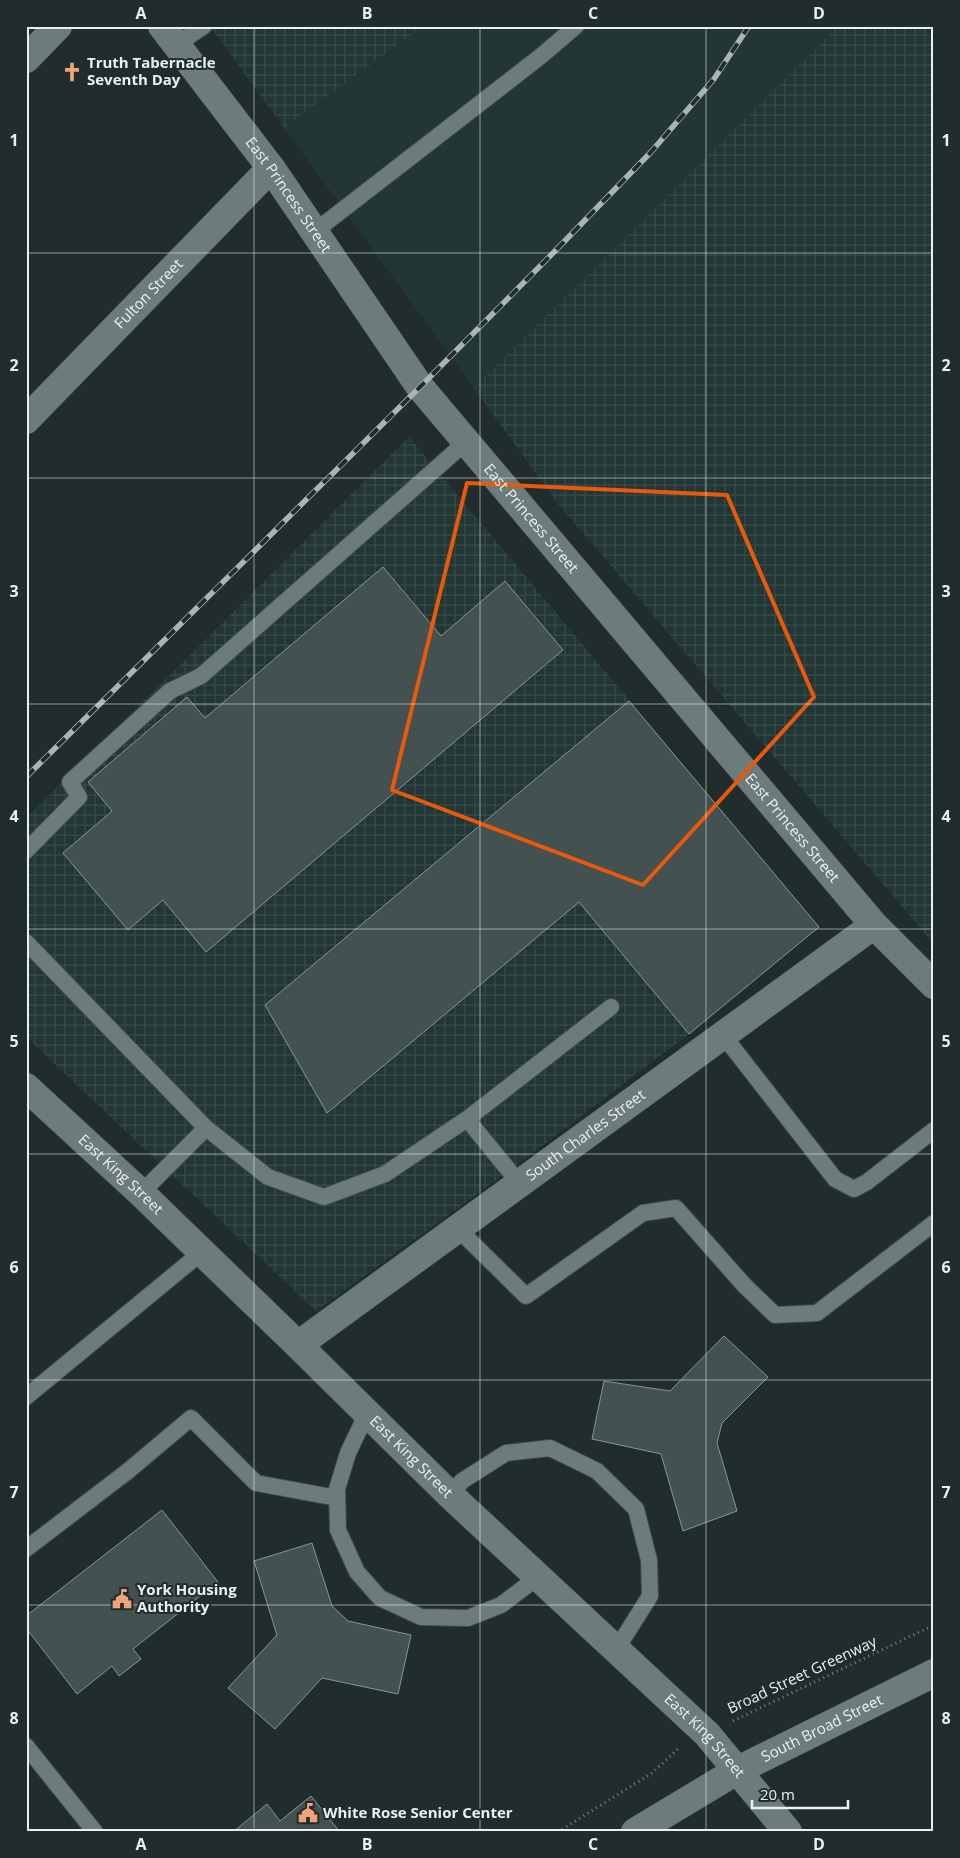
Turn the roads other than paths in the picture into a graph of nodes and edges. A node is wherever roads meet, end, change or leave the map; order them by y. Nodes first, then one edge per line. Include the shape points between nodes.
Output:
1 (58, 26) edge
2 (204, 26) edge
3 (576, 26) edge
4 (169, 35) edge
5 (26, 59) edge
6 (271, 168) junction
7 (314, 232) junction
8 (28, 413) edge
9 (466, 442) junction
10 (26, 851) edge
11 (874, 925) junction
12 (26, 942) edge
13 (934, 985) edge
14 (611, 1007) dead end
15 (723, 1035) junction
16 (26, 1087) edge
17 (467, 1119) junction
18 (206, 1128) junction
19 (934, 1130) edge
20 (520, 1184) junction
21 (141, 1193) junction
22 (934, 1223) edge
23 (458, 1229) junction
24 (202, 1252) junction
25 (298, 1345) junction
26 (26, 1397) edge
27 (367, 1413) junction
28 (450, 1495) junction
29 (337, 1498) junction
30 (26, 1548) edge
31 (538, 1577) junction
32 (616, 1650) junction
33 (934, 1673) edge
34 (26, 1746) edge
35 (738, 1770) junction
36 (95, 1832) edge
37 (635, 1832) edge
38 (788, 1832) edge

1 - 5 street
2 - 4 lane
3 - 7 lane
4 - 6 street, East Princess Street
6 - 7 street, East Princess Street
6 - 8 street, Fulton Street
7 - 9 street, East Princess Street via 420,387
9 - 10 lane via 202,676 170,691 70,782 79,797
9 - 11 street, East Princess Street
11 - 13 street, East Princess Street
11 - 15 street, South Charles Street
12 - 18 lane
14 - 17 lane
15 - 19 lane via 835,1179 854,1189
15 - 20 street, South Charles Street
16 - 21 street, East King Street
17 - 18 lane via 385,1174 324,1197 268,1177
17 - 20 lane
18 - 21 lane
20 - 23 street, South Charles Street
21 - 24 street, East King Street
22 - 23 lane via 817,1313 775,1315 676,1208 643,1213 526,1296
23 - 25 street, South Charles Street
24 - 25 street, East King Street
24 - 26 lane
25 - 27 street, East King Street
27 - 28 street, East King Street
27 - 29 lane via 348,1453
28 - 31 street, East King Street
28 - 32 lane via 462,1482 506,1453 550,1448 597,1471 636,1509 649,1560 650,1596
29 - 30 lane via 256,1483 191,1418 128,1471
29 - 31 lane via 338,1530 357,1572 380,1598 421,1617 468,1618 501,1605
31 - 32 street, East King Street
32 - 35 street, East King Street via 707,1734
33 - 35 street, South Broad Street
34 - 36 lane
35 - 37 street, South Broad Street
35 - 38 street, East King Street

